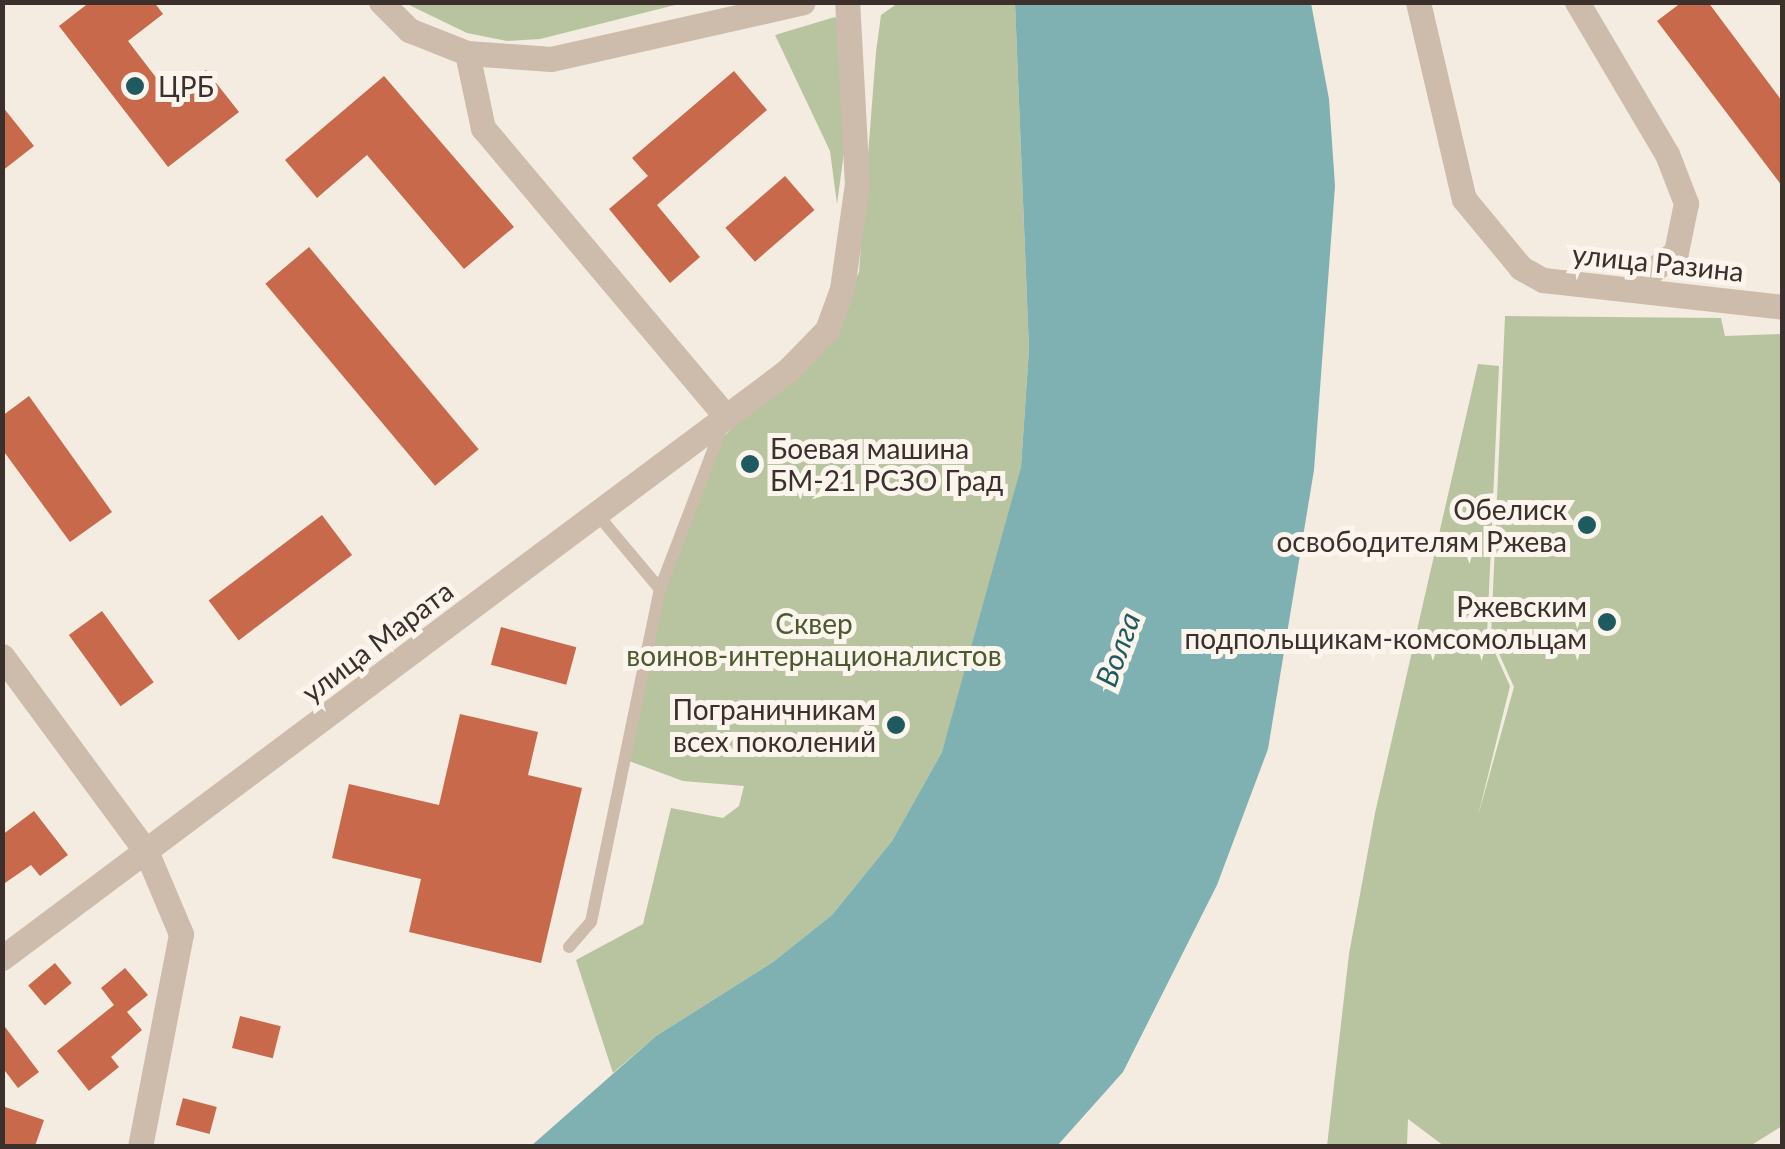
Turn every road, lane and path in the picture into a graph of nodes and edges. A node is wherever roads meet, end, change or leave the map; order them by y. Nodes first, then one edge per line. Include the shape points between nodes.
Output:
1 (381, 2) edge
2 (804, 2) edge
3 (847, 2) edge
4 (1418, 2) edge
5 (1577, 2) edge
6 (467, 53) junction
7 (1631, 288) junction
8 (1782, 308) edge
9 (726, 418) junction
10 (597, 514) junction
11 (660, 588) junction
12 (2, 656) edge
13 (146, 851) junction
14 (569, 947) dead end
15 (2, 958) edge
16 (140, 1146) edge

1 - 6 street via 409,30
2 - 6 street via 550,59
3 - 9 street, улица Марата via 856,184 852,236 827,330 787,372
4 - 7 street, улица Разина via 1464,199 1473,212 1502,250 1543,280
5 - 7 street via 1666,154 1686,203 1676,252
6 - 9 street via 483,128
7 - 8 street, улица Разина
9 - 10 street, улица Марата
9 - 11 lane
10 - 11 lane
10 - 13 street, улица Марата
11 - 14 lane via 591,922
12 - 13 street
13 - 15 street, улица Марата
13 - 16 street via 181,934

